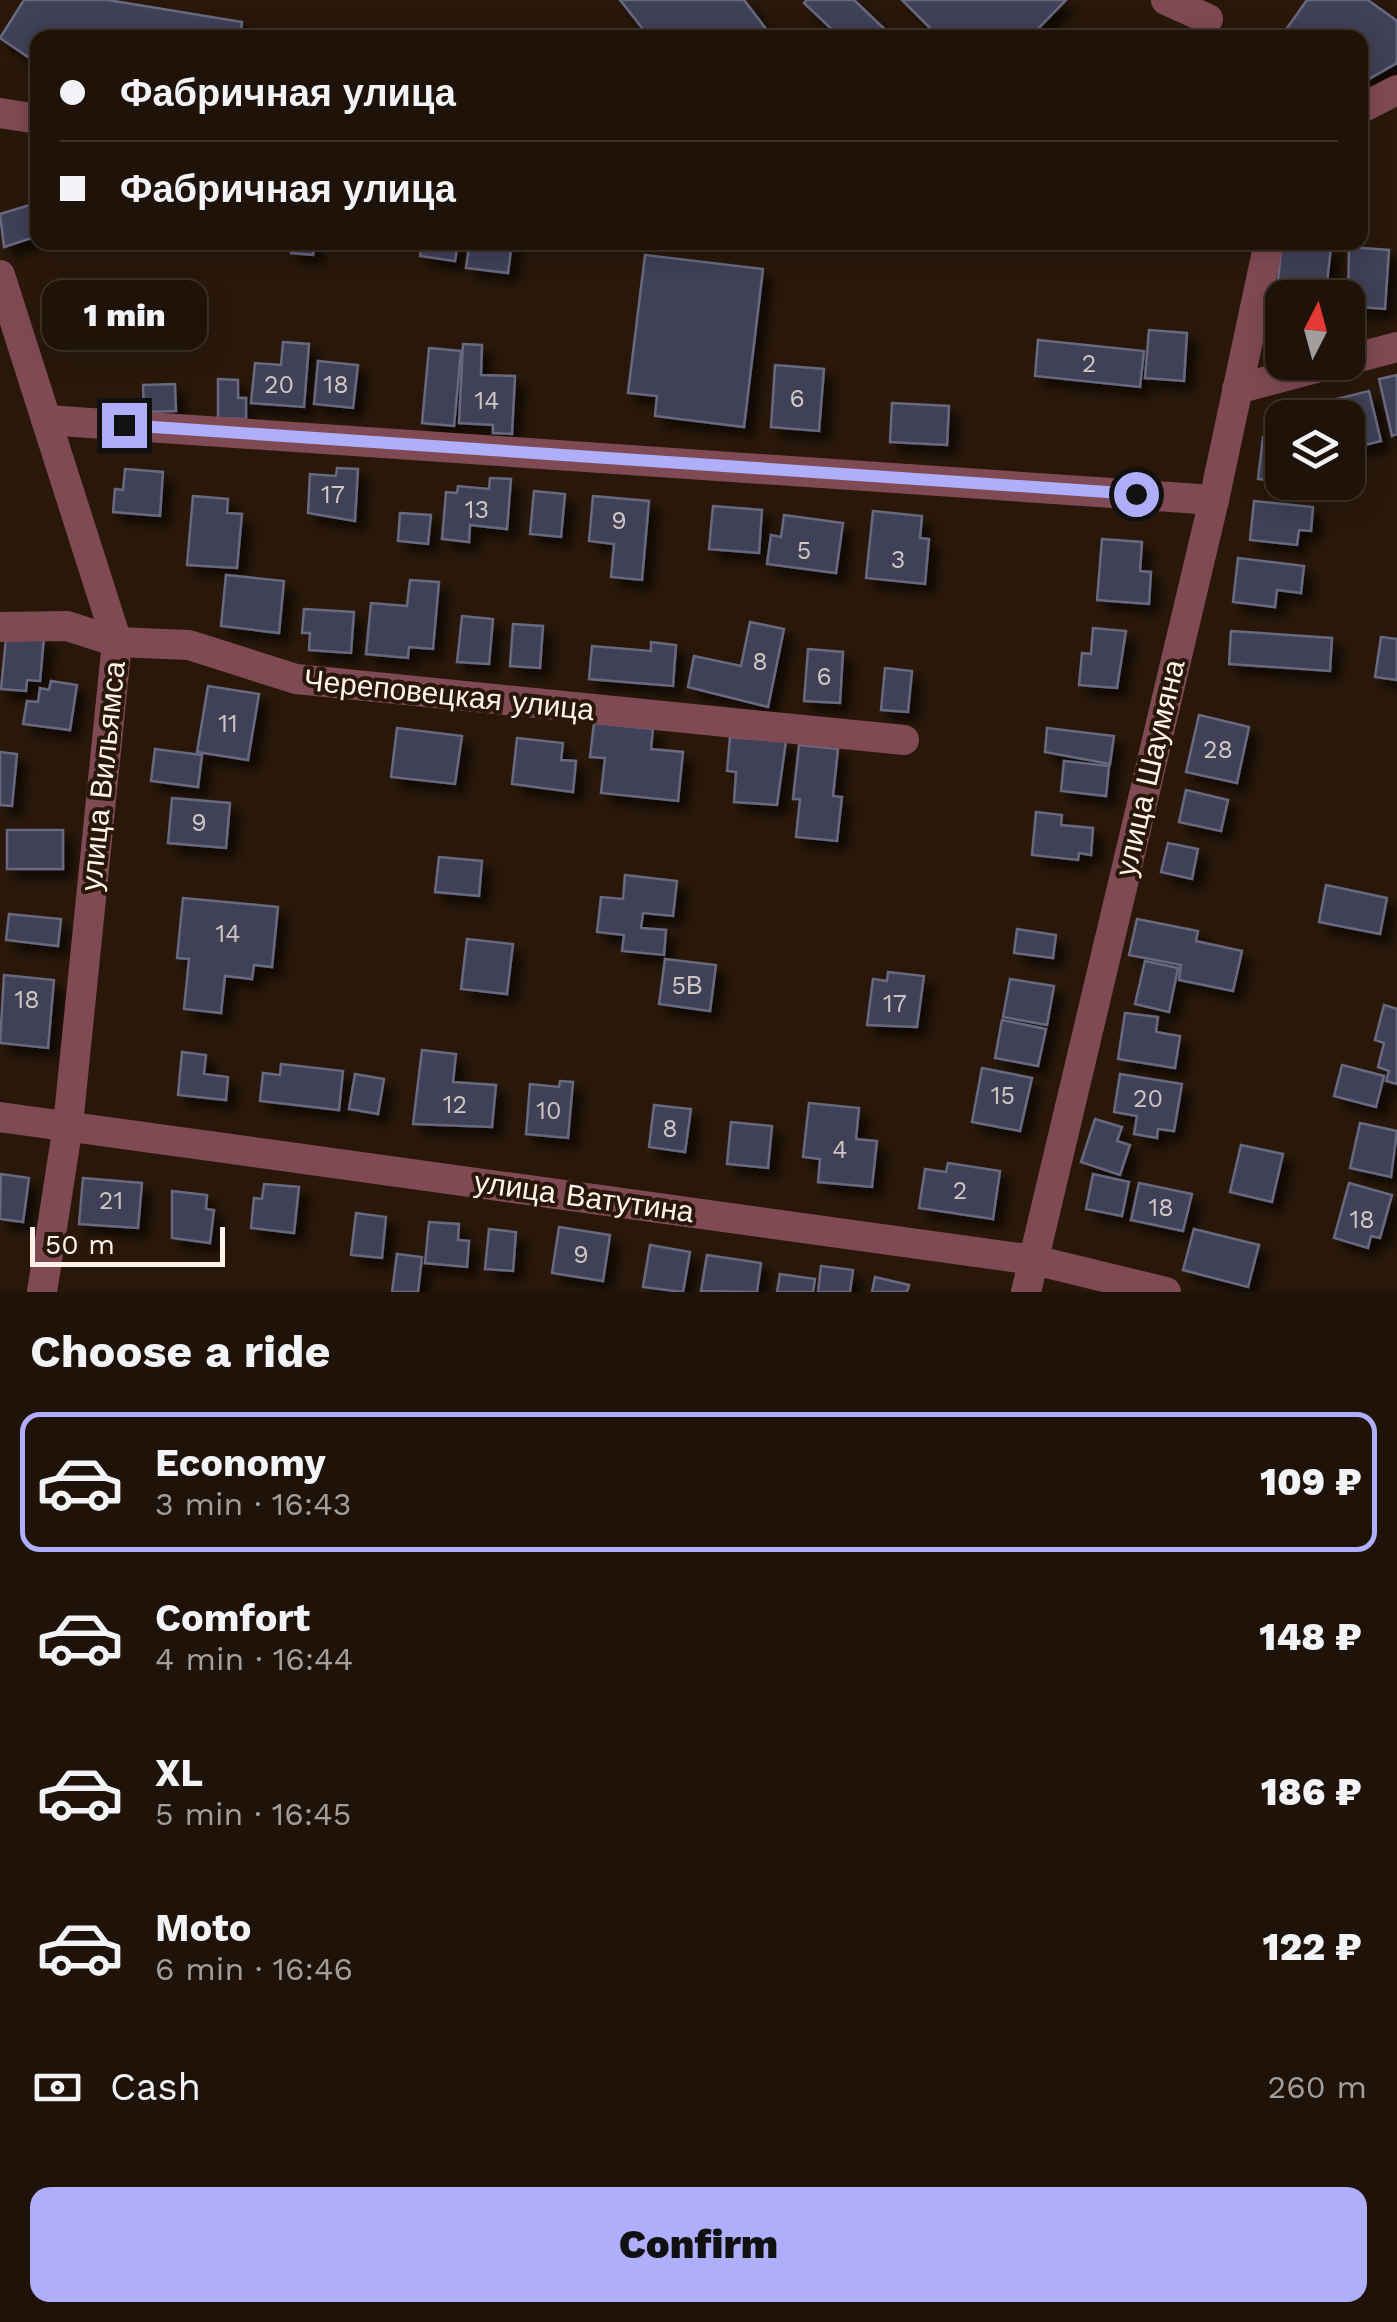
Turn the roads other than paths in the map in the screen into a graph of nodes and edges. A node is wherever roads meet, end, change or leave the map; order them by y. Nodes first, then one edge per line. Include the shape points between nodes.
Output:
1 (1166, 0) edge
2 (1208, 18) dead end
3 (1397, 90) edge
4 (1368, 106) edge
5 (0, 113) edge
6 (30, 119) edge
7 (1266, 250) edge
8 (0, 275) edge
9 (1397, 347) edge
10 (1365, 355) edge
11 (1271, 380) edge
12 (1237, 389) junction
13 (46, 420) junction
14 (1214, 500) junction
15 (0, 626) edge
16 (117, 642) junction
17 (904, 740) dead end
18 (0, 1117) edge
19 (68, 1125) junction
20 (1034, 1260) junction
21 (42, 1292) edge
22 (1026, 1292) edge
23 (1166, 1292) edge

1 - 2 street
3 - 4 street
5 - 6 street
7 - 12 street, улица Шаумяна
8 - 13 street, улица Вильямса
9 - 10 street
11 - 12 street
12 - 14 street, улица Шаумяна
13 - 14 street
13 - 16 street, улица Вильямса
14 - 20 street, улица Шаумяна
15 - 16 street, Череповецкая улица via 67,626
16 - 17 street, Череповецкая улица via 189,645 296,680
16 - 19 street, улица Вильямса
18 - 19 street, улица Ватутина
19 - 20 street, улица Ватутина
19 - 21 street, улица Вильямса
20 - 22 street, улица Шаумяна
20 - 23 street, улица Ватутина

